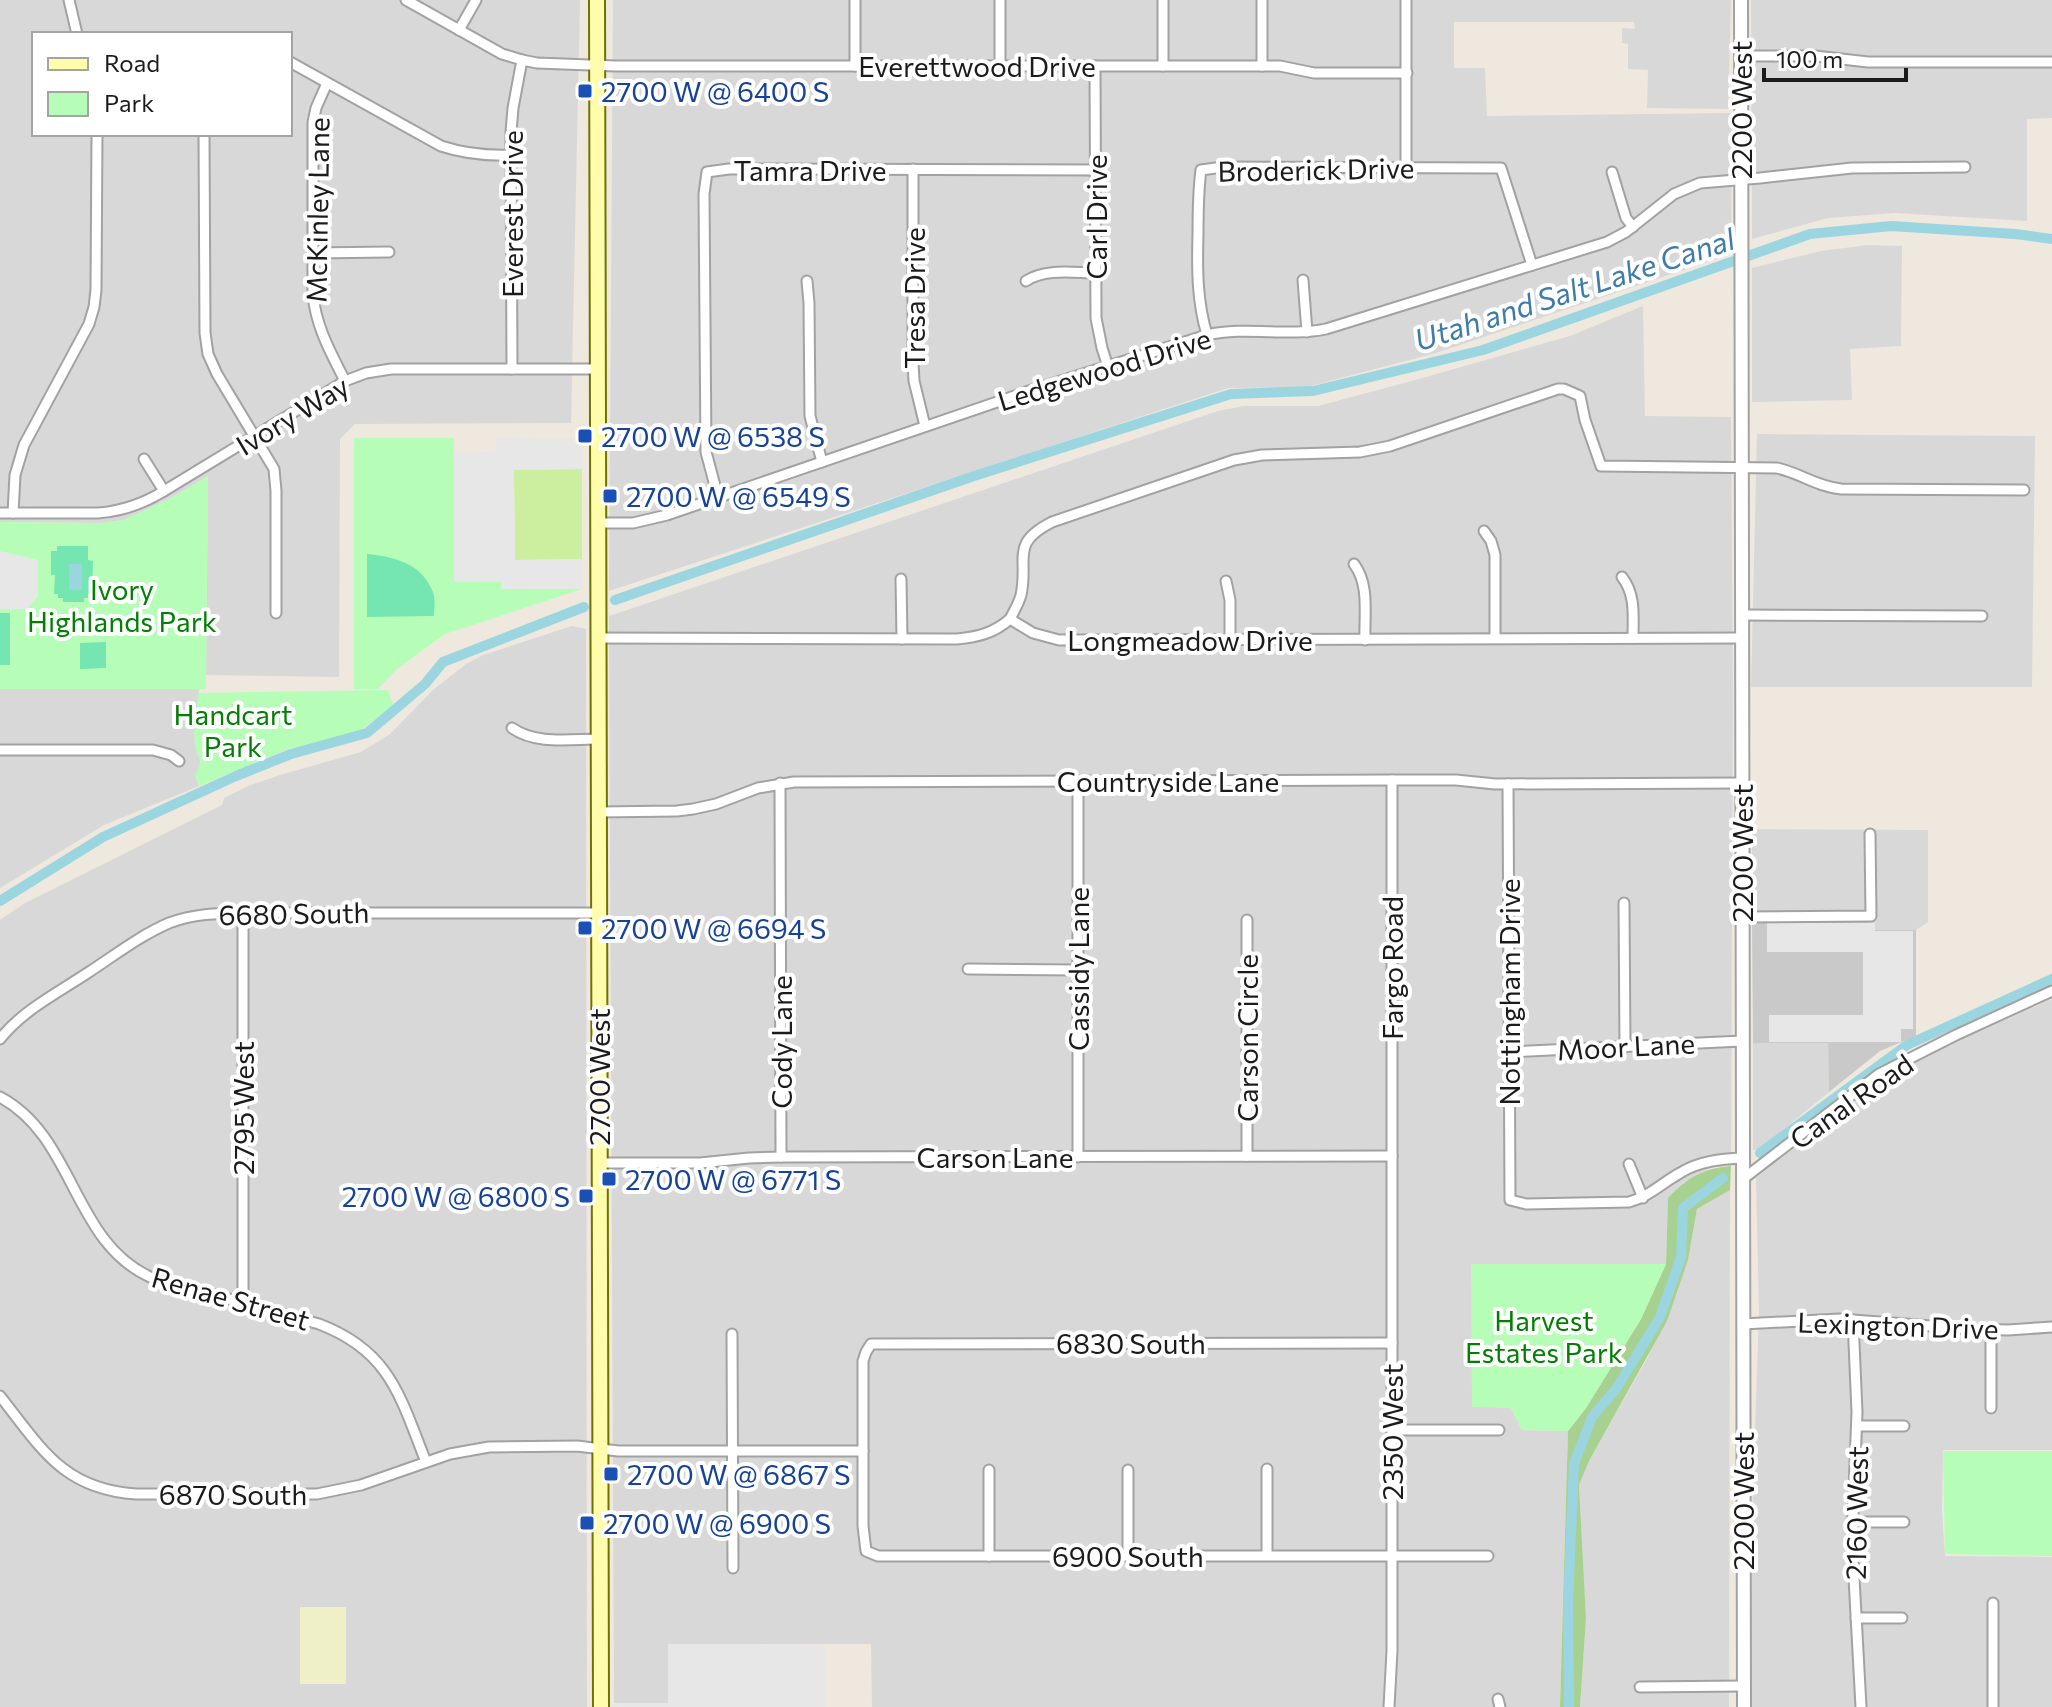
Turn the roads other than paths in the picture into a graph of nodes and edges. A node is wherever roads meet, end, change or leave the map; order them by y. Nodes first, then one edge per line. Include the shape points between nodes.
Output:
1 (69, 0) edge
2 (406, 0) edge
3 (476, 0) edge
4 (597, 0) edge
5 (855, 0) edge
6 (1000, 0) edge
7 (1163, 0) edge
8 (1262, 0) edge
9 (1406, 0) edge
10 (1741, 0) edge
11 (459, 30) junction
12 (77, 32) edge
13 (1741, 56) junction
14 (522, 60) junction
15 (2052, 62) edge
16 (292, 63) edge
17 (597, 65) junction
18 (855, 66) junction
19 (1000, 66) junction
20 (1095, 66) junction
21 (1163, 66) junction
22 (1262, 66) junction
23 (1407, 73) junction
24 (327, 83) junction
25 (97, 136) edge
26 (204, 136) edge
27 (512, 155) junction
28 (1406, 167) junction
29 (1965, 167) dead end
30 (913, 169) junction
31 (1096, 170) junction
32 (1612, 172) dead end
33 (1742, 179) junction
34 (1633, 227) junction
35 (389, 252) dead end
36 (313, 253) junction
37 (1532, 265) junction
38 (1096, 273) junction
39 (1303, 280) dead end
40 (807, 281) dead end
41 (1026, 281) dead end
42 (1307, 332) junction
43 (1207, 335) junction
44 (1108, 367) junction
45 (512, 369) junction
46 (597, 369) junction
47 (345, 381) junction
48 (925, 426) junction
49 (255, 437) junction
50 (144, 459) dead end
51 (822, 462) junction
52 (1742, 467) junction
53 (2024, 490) dead end
54 (164, 491) junction
55 (718, 497) junction
56 (0, 513) edge
57 (13, 513) junction
58 (598, 523) junction
59 (1484, 531) dead end
60 (1354, 564) dead end
61 (1622, 577) dead end
62 (901, 579) dead end
63 (1226, 581) dead end
64 (276, 613) dead end
65 (1742, 615) junction
66 (1982, 616) dead end
67 (1010, 619) junction
68 (1495, 637) junction
69 (598, 638) junction
70 (1633, 638) junction
71 (1742, 638) junction
72 (902, 639) junction
73 (1230, 640) junction
74 (1365, 640) junction
75 (512, 728) dead end
76 (599, 739) junction
77 (0, 750) edge
78 (179, 761) dead end
79 (1392, 780) junction
80 (1078, 782) junction
81 (780, 783) junction
82 (1742, 783) junction
83 (1508, 784) junction
84 (599, 812) junction
85 (1870, 834) dead end
86 (1624, 903) dead end
87 (243, 913) junction
88 (599, 913) junction
89 (1742, 917) junction
90 (1247, 920) dead end
91 (968, 969) dead end
92 (1078, 970) junction
93 (2052, 991) edge
94 (0, 1039) edge
95 (1742, 1041) junction
96 (1625, 1047) junction
97 (1510, 1052) junction
98 (0, 1097) edge
99 (1247, 1156) junction
100 (1392, 1156) junction
101 (781, 1157) junction
102 (1078, 1157) junction
103 (1743, 1158) junction
104 (599, 1163) junction
105 (1629, 1164) dead end
106 (1743, 1179) junction
107 (1643, 1198) junction
108 (243, 1302) junction
109 (1853, 1320) junction
110 (1743, 1324) junction
111 (2052, 1327) edge
112 (1991, 1330) junction
113 (732, 1334) dead end
114 (1392, 1343) junction
115 (0, 1396) edge
116 (1991, 1408) dead end
117 (1857, 1426) junction
118 (1904, 1426) dead end
119 (1392, 1430) junction
120 (1499, 1430) dead end
121 (601, 1449) junction
122 (733, 1451) junction
123 (863, 1451) junction
124 (426, 1462) junction
125 (1267, 1469) dead end
126 (989, 1470) dead end
127 (1128, 1470) dead end
128 (1851, 1522) junction
129 (1904, 1522) dead end
130 (1128, 1555) junction
131 (1267, 1555) junction
132 (989, 1556) junction
133 (1392, 1556) junction
134 (1488, 1556) dead end
135 (733, 1568) dead end
136 (1993, 1603) dead end
137 (1856, 1618) junction
138 (1902, 1618) dead end
139 (1743, 1686) junction
140 (1640, 1687) dead end
141 (601, 1707) edge
142 (1389, 1707) edge
143 (1744, 1707) edge
144 (1861, 1707) edge
145 (1993, 1707) edge

1 - 12 street
2 - 11 street, Everettwood Drive
3 - 11 street
4 - 17 main road, 2700 West
5 - 18 street
6 - 19 street
7 - 21 street
8 - 22 street
9 - 23 street
10 - 13 street, 2200 West
11 - 14 street, Everettwood Drive
13 - 15 street
13 - 33 street, 2200 West
14 - 17 street, Everettwood Drive
14 - 27 street, Everest Drive
16 - 24 street
17 - 18 street, Everettwood Drive
17 - 46 main road, 2700 West
18 - 19 street, Everettwood Drive
19 - 20 street, Everettwood Drive
20 - 21 street, Everettwood Drive
20 - 31 street, Carl Drive
21 - 22 street, Everettwood Drive
22 - 23 street, Everettwood Drive
23 - 28 street
24 - 27 street via 441,146 463,153
24 - 36 street, McKinley Lane via 313,122
25 - 57 street via 94,307 24,445 15,475
26 - 49 street via 208,354
27 - 45 street, Everest Drive
28 - 37 street, Broderick Drive via 1501,168
28 - 43 street, Broderick Drive via 1201,170 1197,278
29 - 33 street, Ledgewood Drive via 1852,168
30 - 31 street, Tamra Drive
30 - 48 street, Tresa Drive via 913,362
30 - 55 street, Tamra Drive via 707,172 706,452
31 - 38 street, Carl Drive
32 - 34 street
33 - 34 street, Ledgewood Drive via 1687,187
33 - 52 street, 2200 West
34 - 37 street, Ledgewood Drive via 1607,242
35 - 36 street
36 - 47 street, McKinley Lane via 314,313
37 - 42 street, Ledgewood Drive
38 - 41 street via 1050,273
38 - 44 street, Carl Drive via 1098,329
39 - 42 street
40 - 51 street via 810,416
42 - 43 street, Ledgewood Drive
43 - 44 street, Ledgewood Drive
44 - 48 street, Ledgewood Drive
45 - 46 street, Ivory Way
45 - 47 street, Ivory Way via 391,369
46 - 58 main road, 2700 West
47 - 49 street, Ivory Way
48 - 51 street, Ledgewood Drive
49 - 54 street, Ivory Way
49 - 64 street via 276,480
50 - 54 street
51 - 55 street, Ledgewood Drive
52 - 53 street via 1777,468 1841,489
52 - 65 street, 2200 West
52 - 67 street via 1601,466 1580,396 1558,389 1390,446 1234,460 1052,522 1027,541 1021,595
54 - 57 street, Ivory Way via 113,512
55 - 58 street, Ledgewood Drive via 646,522
56 - 57 street, Ivory Way
58 - 69 main road, 2700 West
59 - 68 street via 1495,555
60 - 74 street via 1364,585
61 - 70 street via 1632,596
62 - 72 street
63 - 73 street
65 - 66 street
65 - 71 street, 2200 West
67 - 72 street via 973,638
67 - 73 street, Longmeadow Drive via 1059,640
68 - 70 street, Longmeadow Drive
68 - 74 street, Longmeadow Drive
69 - 72 street
69 - 76 main road, 2700 West
70 - 71 street, Longmeadow Drive
71 - 82 street, 2200 West
73 - 74 street, Longmeadow Drive
75 - 76 street via 533,739
76 - 84 main road, 2700 West
77 - 78 street via 153,750
79 - 80 street, Countryside Lane
79 - 83 street, Countryside Lane
79 - 100 street, Fargo Road
80 - 81 street, Countryside Lane
80 - 92 street, Cassidy Lane
81 - 84 street, Countryside Lane via 693,809
81 - 101 street, Cody Lane
82 - 83 street, Countryside Lane
82 - 89 street, 2200 West
83 - 97 street, Nottingham Drive
84 - 88 main road, 2700 West
85 - 89 street via 1871,916
86 - 96 street
87 - 88 street, 6680 South
87 - 94 street, 6680 South via 191,916 170,923 19,1019
87 - 108 street, 2795 West
88 - 104 main road, 2700 West
89 - 95 street, 2200 West
90 - 99 street, Carson Circle
91 - 92 street
92 - 102 street, Cassidy Lane
93 - 106 street, Canal Road via 1879,1074
95 - 96 street, Moor Lane
95 - 103 street, 2200 West
96 - 97 street, Moor Lane
97 - 107 street, Nottingham Drive via 1510,1200 1590,1204
98 - 108 street, Renae Street via 43,1133 98,1232 130,1266 150,1277
99 - 100 street, Carson Lane
99 - 102 street, Carson Lane
100 - 114 street, 2350 West
101 - 102 street, Carson Lane
101 - 104 street, Carson Lane
103 - 106 street, 2200 West
103 - 107 street via 1689,1167
104 - 121 main road, 2700 West
105 - 107 street
106 - 110 street, 2200 West
108 - 124 street, Renae Street via 319,1324 357,1342 394,1386
109 - 110 street, Lexington Drive
109 - 112 street, Lexington Drive
109 - 117 street, 2160 West
110 - 139 street, 2200 West
111 - 112 street, Lexington Drive
112 - 116 street
113 - 122 street
114 - 119 street, 2350 West
114 - 123 street, 6830 South via 871,1344 863,1361
115 - 124 street, 6870 South via 58,1467 87,1484 119,1493 317,1494 369,1483
117 - 118 street
117 - 128 street, 2160 West
119 - 120 street
119 - 133 street, 2350 West
121 - 122 street, 6870 South
121 - 124 street, 6870 South via 489,1447
121 - 141 main road, 2700 West
122 - 123 street, 6870 South
122 - 135 street
123 - 132 street, 6900 South via 866,1551 878,1556
125 - 131 street
126 - 132 street
127 - 130 street
128 - 129 street
128 - 137 street, 2160 West
130 - 131 street, 6900 South
130 - 132 street, 6900 South
131 - 133 street, 6900 South
133 - 134 street, 6900 South
133 - 142 street, 2350 West
136 - 145 street
137 - 138 street
137 - 144 street, 2160 West
139 - 140 street
139 - 143 street, 2200 West

